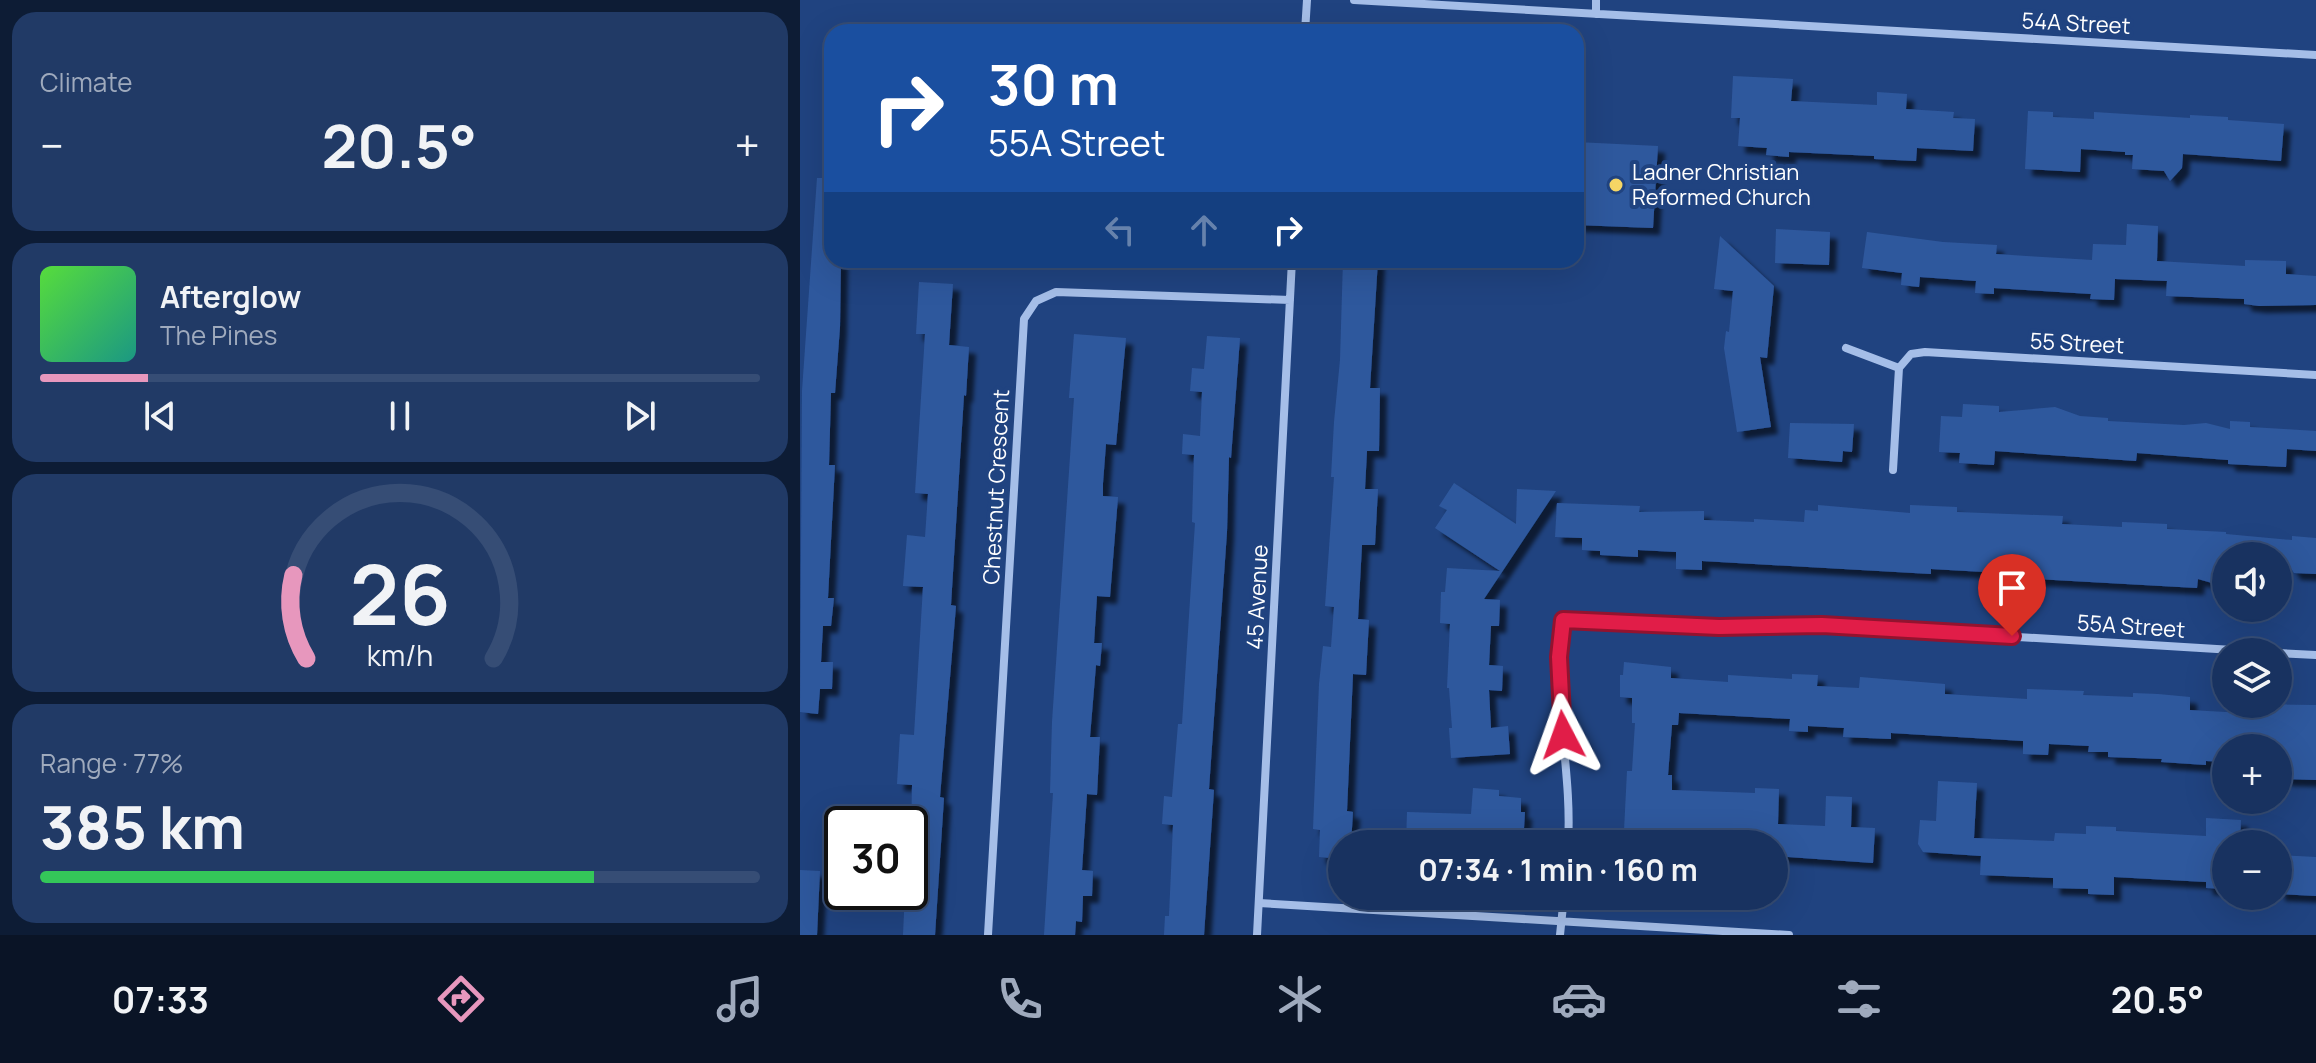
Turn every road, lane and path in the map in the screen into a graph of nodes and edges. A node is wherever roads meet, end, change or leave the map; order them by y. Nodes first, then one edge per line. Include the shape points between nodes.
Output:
1 (1307, 0) edge
2 (1354, 0) edge
3 (1596, 0) edge
4 (1596, 14) junction
5 (1306, 24) edge
6 (2316, 55) edge
7 (1292, 268) edge
8 (1290, 300) junction
9 (1846, 348) dead end
10 (1899, 368) junction
11 (2316, 375) edge
12 (1893, 470) dead end
13 (2212, 649) edge
14 (2292, 654) edge
15 (2316, 655) edge
16 (1568, 830) edge
17 (1259, 903) junction
18 (1562, 910) edge
19 (1561, 922) junction
20 (988, 935) edge
21 (1257, 935) edge
22 (1560, 935) edge
23 (1789, 935) edge

1 - 5 street
2 - 4 street, 54A Street
3 - 4 street
4 - 6 street, 54A Street
7 - 8 street, 45 Avenue
8 - 17 street, 45 Avenue
8 - 20 street, Chestnut Crescent via 1056,292 1036,301 1024,319
9 - 10 street
10 - 11 street, 55 Street via 1911,354 1925,352
10 - 12 street
13 - 16 street, 55A Street via 1822,625 1563,620 1560,702
14 - 15 street
17 - 19 street
17 - 21 street, 45 Avenue
18 - 19 street
19 - 22 street
19 - 23 street

